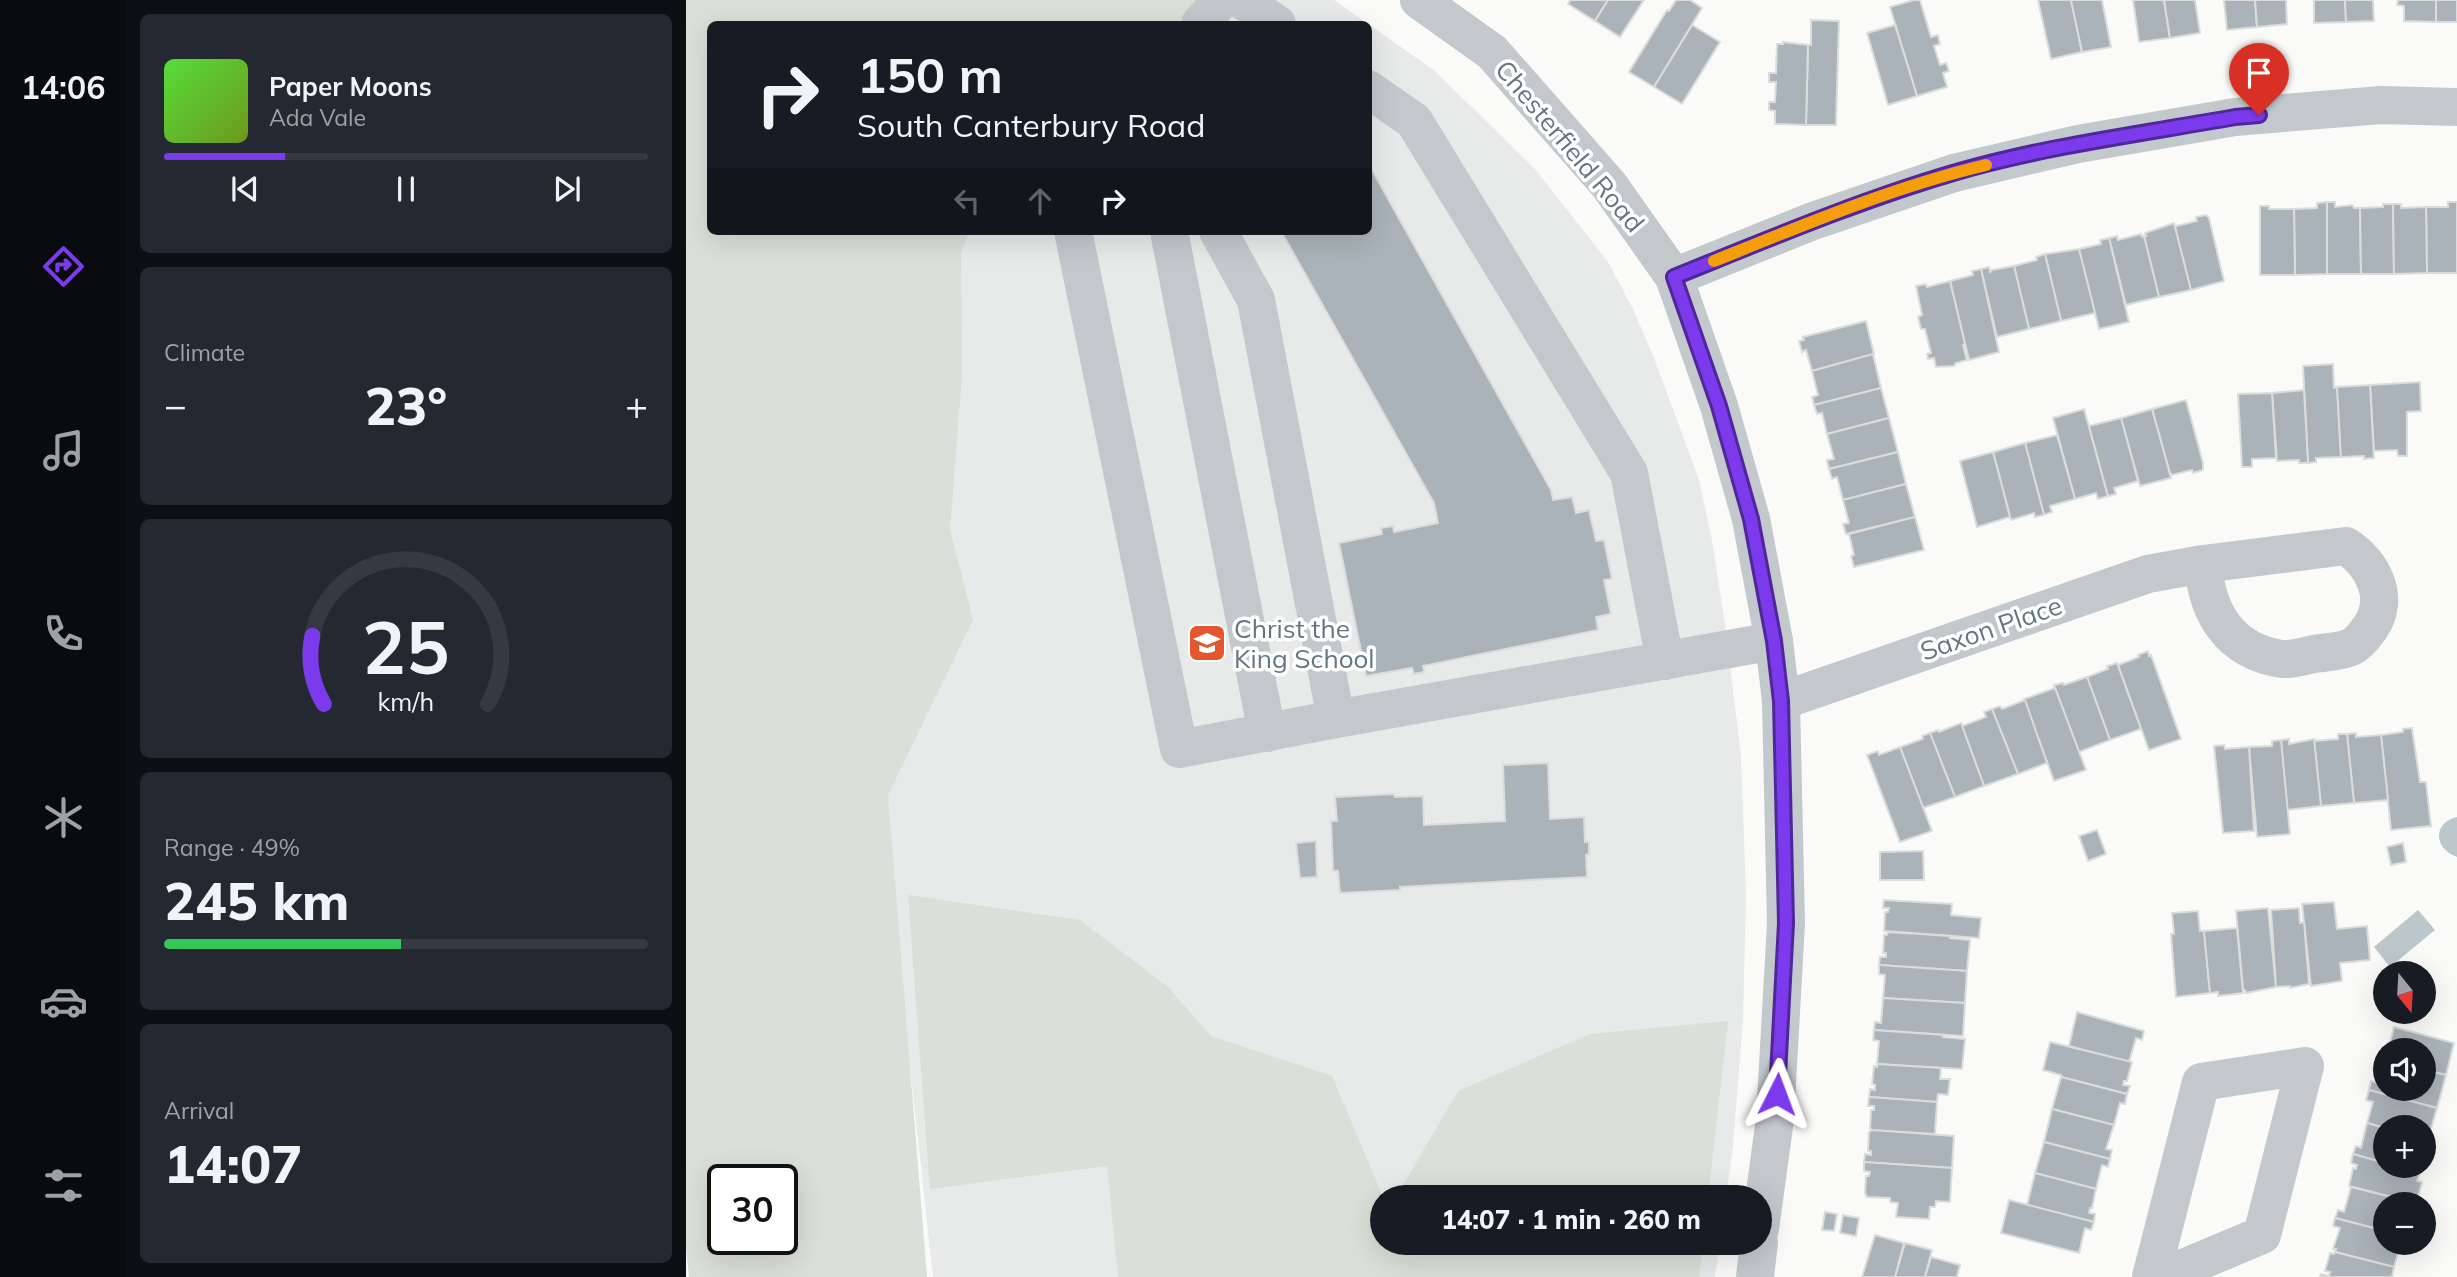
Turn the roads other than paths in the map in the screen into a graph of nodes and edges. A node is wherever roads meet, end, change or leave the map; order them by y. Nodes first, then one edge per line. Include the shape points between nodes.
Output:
1 (1221, 0) edge
2 (1242, 0) edge
3 (1419, 0) edge
4 (1203, 21) edge
5 (1273, 21) edge
6 (1372, 92) edge
7 (2457, 107) edge
8 (1074, 235) edge
9 (1170, 235) edge
10 (1220, 235) edge
11 (1674, 277) junction
12 (2203, 564) dead end
13 (1774, 641) junction
14 (1665, 661) junction
15 (1781, 701) junction
16 (1336, 719) junction
17 (1267, 733) junction
18 (1766, 1185) edge
19 (1758, 1255) edge
20 (1755, 1277) edge
21 (2151, 1277) edge
22 (2162, 1277) edge

1 - 4 street
2 - 5 street
3 - 11 street, Chesterfield Road via 1492,52 1609,185
6 - 14 street via 1413,121 1629,473
7 - 11 street via 2381,105 2235,117 2078,144 1954,173 1813,221
8 - 17 street via 1179,749
9 - 17 street
10 - 16 street via 1256,300
11 - 13 street, Chesterfield Road via 1719,406 1751,519
12 - 15 street, Saxon Place via 2148,574
13 - 14 street
13 - 15 street, Chesterfield Road
14 - 16 street
15 - 18 street, Chesterfield Road via 1786,923 1775,1119
16 - 17 street
19 - 20 street
21 - 22 street via 2201,1082 2305,1066 2262,1235

